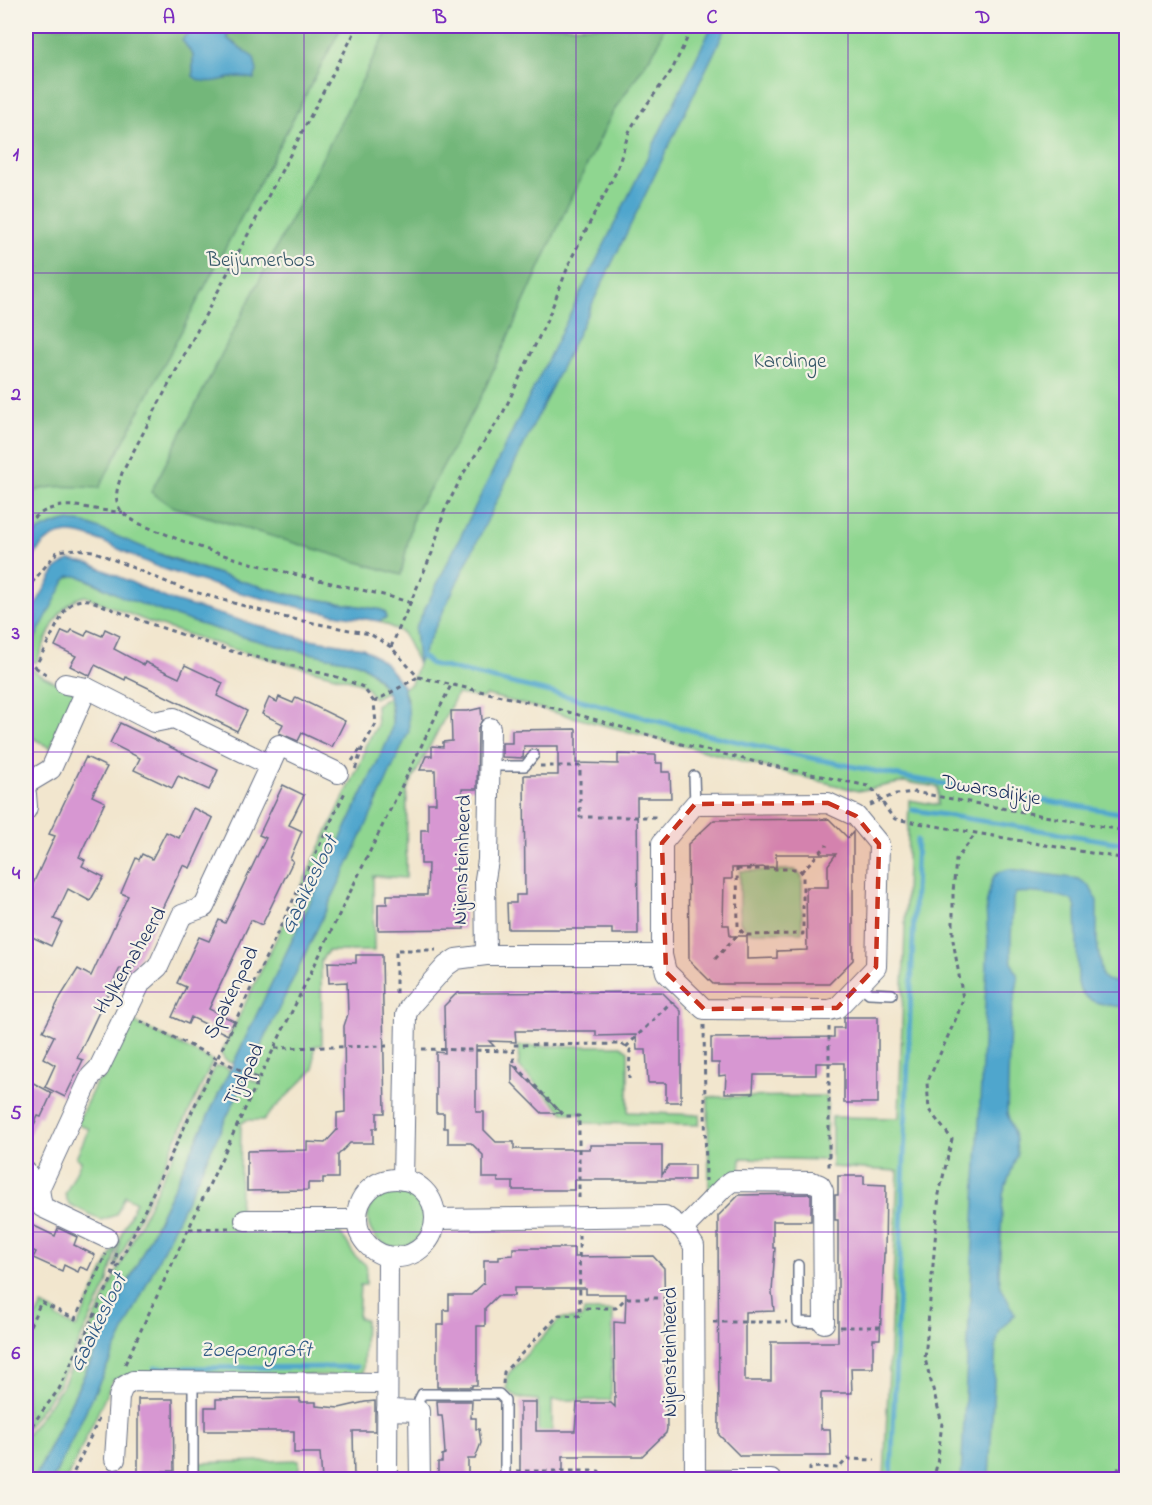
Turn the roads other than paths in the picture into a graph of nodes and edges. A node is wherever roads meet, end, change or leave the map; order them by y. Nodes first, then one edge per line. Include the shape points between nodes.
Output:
1 (65, 684) dead end
2 (87, 688) junction
3 (490, 728) dead end
4 (534, 755) dead end
5 (270, 765) junction
6 (490, 766) junction
7 (694, 776) dead end
8 (346, 779) road end
9 (26, 784) edge
10 (26, 794) edge
11 (26, 810) edge
12 (689, 810) junction
13 (486, 955) junction
14 (662, 955) junction
15 (859, 985) junction
16 (892, 994) dead end
17 (26, 1172) edge
18 (403, 1180) junction
19 (39, 1189) junction
20 (435, 1219) junction
21 (245, 1220) road end
22 (357, 1220) junction
23 (683, 1229) junction
24 (107, 1238) road end
25 (388, 1257) junction
26 (798, 1265) dead end
27 (824, 1323) joint
28 (193, 1383) junction
29 (387, 1383) junction
30 (387, 1410) junction
31 (419, 1411) junction
32 (115, 1459) dead end
33 (504, 1471) road end
34 (694, 1478) edge
35 (193, 1479) edge
36 (387, 1479) edge
37 (420, 1479) edge
38 (674, 1479) edge
39 (749, 1479) edge
40 (771, 1479) edge

1 - 2 street
2 - 5 street via 154,722 174,718
2 - 9 street via 51,769
3 - 6 street, Nijensteinheerd
4 - 6 lane, Nijensteinheerd via 525,766
5 - 8 street, Hylkemaheerd via 279,745
5 - 19 street, Hylkemaheerd via 204,907 182,915 158,967 141,982 99,1068 91,1076
6 - 13 street, Nijensteinheerd
7 - 12 lane
10 - 11 street
12 - 14 street via 662,843
12 - 15 street via 828,803 856,816 879,844 876,967
13 - 14 street, Nijensteinheerd
13 - 18 street, Nijensteinheerd via 456,959 446,966 406,1015
14 - 15 street via 666,972 704,1009 829,1010 837,1008
15 - 16 lane via 869,993
17 - 19 street
18 - 20 street via 427,1193
18 - 22 street via 386,1180 370,1188 360,1203
19 - 24 street via 42,1207
20 - 23 street via 665,1216
20 - 25 street via 430,1238 417,1252
21 - 22 street
22 - 25 street via 366,1244
23 - 27 street via 732,1181 820,1185
23 - 34 street, Nijensteinheerd via 694,1246
25 - 29 street
26 - 27 lane via 798,1322
28 - 29 street
28 - 32 street via 133,1381 123,1387
28 - 35 lane
29 - 30 street
30 - 31 street
30 - 36 street
31 - 33 lane via 422,1394 501,1396 505,1400
31 - 37 street
34 - 38 street
34 - 39 street
39 - 40 street

